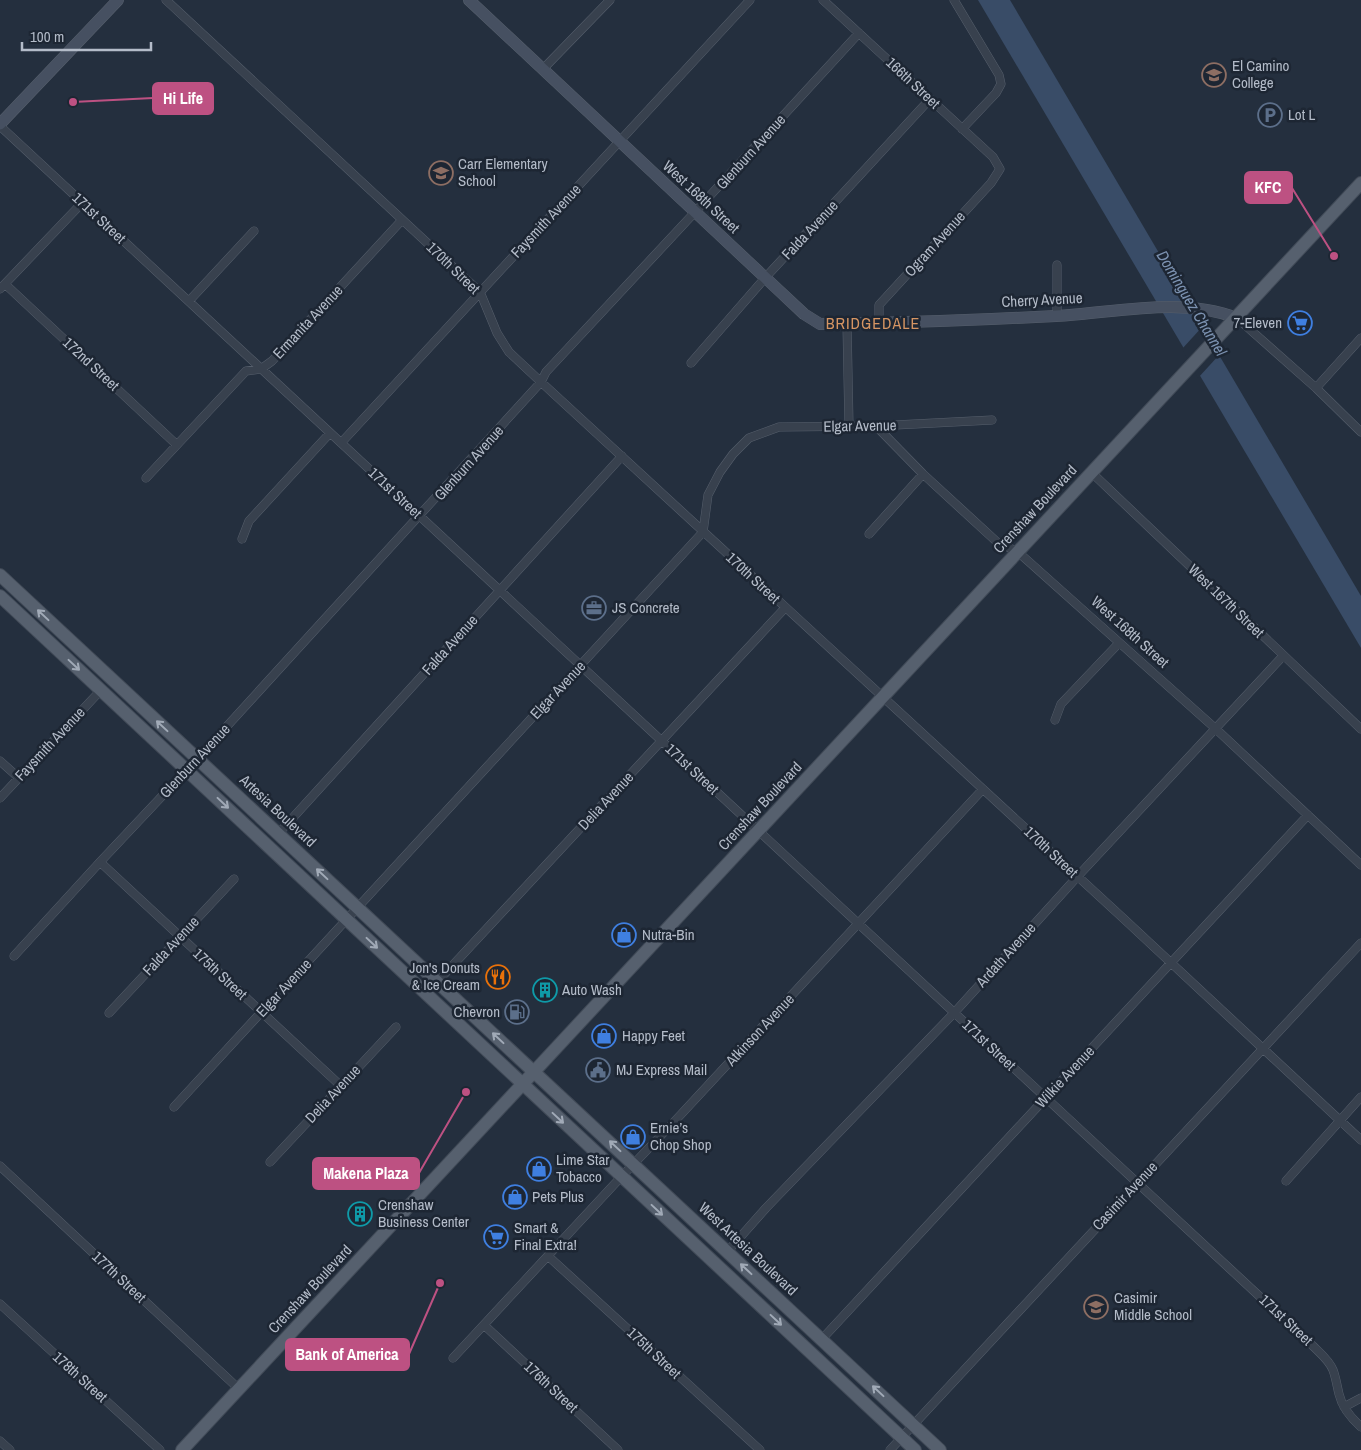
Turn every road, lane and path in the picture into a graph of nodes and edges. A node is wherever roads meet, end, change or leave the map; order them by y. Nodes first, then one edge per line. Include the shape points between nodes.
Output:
1 (118, 0) edge
2 (166, 0) edge
3 (468, 0) edge
4 (610, 0) edge
5 (750, 0) edge
6 (823, 0) edge
7 (954, 0) edge
8 (859, 33) junction
9 (543, 69) junction
10 (930, 99) junction
11 (0, 125) edge
12 (962, 129) junction
13 (620, 141) junction
14 (1000, 169) joint
15 (1361, 183) edge
16 (82, 203) junction
17 (696, 212) junction
18 (402, 220) junction
19 (254, 231) dead end
20 (1057, 265) dead end
21 (765, 278) junction
22 (2, 286) edge
23 (480, 292) junction
24 (189, 301) junction
25 (1057, 316) junction
26 (1237, 318) junction
27 (879, 322) junction
28 (847, 324) junction
29 (1361, 338) edge
30 (691, 363) dead end
31 (261, 369) junction
32 (541, 382) junction
33 (1316, 388) junction
34 (992, 420) dead end
35 (849, 426) junction
36 (876, 426) junction
37 (1361, 432) edge
38 (330, 433) junction
39 (341, 442) junction
40 (177, 445) junction
41 (622, 456) junction
42 (1092, 472) junction
43 (923, 474) junction
44 (146, 478) dead end
45 (420, 516) junction
46 (703, 532) junction
47 (869, 534) dead end
48 (242, 539) dead end
49 (1018, 552) junction
50 (0, 575) edge
51 (500, 590) junction
52 (0, 596) edge
53 (785, 608) junction
54 (1118, 643) junction
55 (1283, 656) junction
56 (580, 665) junction
57 (101, 690) junction
58 (883, 697) junction
59 (1055, 720) dead end
60 (1216, 729) junction
61 (1361, 729) edge
62 (662, 740) junction
63 (197, 759) junction
64 (0, 760) edge
65 (187, 770) junction
66 (19, 778) junction
67 (983, 789) junction
68 (0, 798) edge
69 (1308, 815) junction
70 (759, 830) junction
71 (278, 834) junction
72 (100, 862) junction
73 (1361, 865) edge
74 (1077, 877) junction
75 (234, 879) dead end
76 (358, 907) junction
77 (347, 920) junction
78 (859, 924) junction
79 (180, 936) junction
80 (1361, 943) edge
81 (14, 956) dead end
82 (1172, 963) junction
83 (438, 982) junction
84 (426, 994) junction
85 (262, 1012) junction
86 (108, 1013) dead end
87 (954, 1013) junction
88 (396, 1027) dead end
89 (1263, 1048) junction
90 (534, 1071) junction
91 (522, 1084) junction
92 (341, 1086) junction
93 (1361, 1097) edge
94 (1045, 1098) junction
95 (174, 1108) dead end
96 (1340, 1120) junction
97 (1361, 1140) edge
98 (270, 1162) dead end
99 (634, 1163) junction
100 (0, 1166) edge
101 (621, 1177) junction
102 (1286, 1181) dead end
103 (1138, 1182) junction
104 (727, 1252) junction
105 (548, 1256) junction
106 (0, 1304) edge
107 (484, 1325) junction
108 (822, 1339) junction
109 (453, 1358) dead end
110 (239, 1389) junction
111 (1361, 1398) edge
112 (1344, 1407) junction
113 (914, 1425) junction
114 (1361, 1427) edge
115 (902, 1437) junction
116 (0, 1441) edge
117 (187, 1448) edge
118 (10, 1450) edge
119 (160, 1450) edge
120 (618, 1450) edge
121 (760, 1450) edge
122 (890, 1450) edge
123 (915, 1450) edge
124 (940, 1450) edge

1 - 11 street
2 - 18 street, 170th Street
3 - 9 street, West 168th Street
4 - 9 street
5 - 13 street, Faysmith Avenue
6 - 8 street, 166th Street
7 - 12 street via 999,75 1001,84
8 - 10 street, 166th Street
8 - 17 street, Glenburn Avenue
9 - 13 street, West 168th Street
10 - 12 street, 166th Street
10 - 21 street, Falda Avenue
11 - 16 street, 171st Street
12 - 14 street, 166th Street via 993,157
13 - 17 street, West 168th Street
13 - 23 street, Faysmith Avenue
14 - 27 street, Ogram Avenue via 880,305
15 - 26 main road, Crenshaw Boulevard
16 - 22 street
16 - 24 street, 171st Street
17 - 21 street, West 168th Street
17 - 32 street, Glenburn Avenue via 546,372
18 - 23 street, 170th Street
18 - 31 street, Ermanita Avenue
19 - 24 street
20 - 25 street
21 - 28 street, West 168th Street via 804,314 820,324
21 - 30 street, Falda Avenue
22 - 40 street, 172nd Street
23 - 32 street, 170th Street via 497,333 509,352
23 - 39 street, Faysmith Avenue
24 - 31 street, 171st Street
25 - 26 street, Cherry Avenue via 1193,308
25 - 27 street, Cherry Avenue
26 - 33 street
26 - 42 main road, Crenshaw Boulevard
27 - 28 street, Cherry Avenue
28 - 35 street
29 - 33 street
31 - 38 street, 171st Street
31 - 40 street, Ermanita Avenue via 246,371
32 - 41 street, 170th Street
32 - 45 street, Glenburn Avenue
33 - 37 street
34 - 36 street, Elgar Avenue
35 - 36 street, Elgar Avenue
35 - 46 street, Elgar Avenue via 779,427 749,438 720,472 708,495
36 - 43 street, West 168th Street
38 - 39 street, 171st Street
38 - 48 street via 249,521
39 - 45 street, 171st Street
40 - 44 street, Ermanita Avenue
41 - 46 street, 170th Street
41 - 51 street, Falda Avenue
42 - 49 main road, Crenshaw Boulevard
42 - 55 street, West 167th Street
43 - 47 street
43 - 49 street, West 168th Street via 997,542
45 - 51 street, 171st Street
45 - 63 street, Glenburn Avenue
46 - 53 street, 170th Street
46 - 56 street, Elgar Avenue
49 - 54 street, West 168th Street
49 - 58 main road, Crenshaw Boulevard
63 -> 50 main road, Artesia Boulevard
51 - 56 street, 171st Street
51 - 71 street, Falda Avenue
52 -> 57 main road, Artesia Boulevard
53 - 58 street, 170th Street
53 - 62 street, Delia Avenue
54 - 59 street via 1061,704
54 - 60 street, West 168th Street
55 - 60 street, Ardath Avenue
55 - 61 street, West 167th Street
56 - 62 street, 171st Street
56 - 76 street, Elgar Avenue
57 - 65 main road, Artesia Boulevard
57 - 66 street, Faysmith Avenue
58 - 67 street, 170th Street
58 - 70 main road, Crenshaw Boulevard
60 - 69 street, West 168th Street
60 - 74 street, Ardath Avenue
62 - 70 street, 171st Street
62 - 83 street, Delia Avenue
63 - 65 street, Glenburn Avenue
63 - 71 main road, Artesia Boulevard
64 - 66 street
65 - 72 street, Glenburn Avenue
65 -> 77 main road, Artesia Boulevard
66 - 68 street, Faysmith Avenue
67 - 74 street, 170th Street
67 - 78 street, Atkinson Avenue
69 - 73 street, West 168th Street
69 - 82 street, Wilkie Avenue
70 - 78 street, 171st Street
70 - 90 main road, Crenshaw Boulevard
76 -> 71 main road, Artesia Boulevard
72 - 79 street, 175th Street
72 - 81 street, Glenburn Avenue
74 - 82 street, 170th Street
74 - 87 street, Ardath Avenue
75 - 79 street, Falda Avenue
76 - 77 street, Elgar Avenue
76 - 83 main road, Artesia Boulevard
77 -> 84 main road, Artesia Boulevard
77 - 85 street, Elgar Avenue
78 - 87 street, 171st Street
78 - 99 street, Atkinson Avenue
79 - 85 street, 175th Street
79 - 86 street, Falda Avenue
80 - 89 street, Casimir Avenue
82 - 89 street, 170th Street
82 - 94 street, Wilkie Avenue
83 - 84 street, Delia Avenue
90 -> 83 main road, Artesia Boulevard
84 - 91 main road, Artesia Boulevard
85 - 92 street, 175th Street
85 - 95 street, Elgar Avenue
87 - 94 street, 171st Street
87 - 104 street, Ardath Avenue
88 - 92 street, Delia Avenue
89 - 96 street, 170th Street
89 - 103 street, Casimir Avenue
90 - 91 main road, Crenshaw Boulevard
99 -> 90 main road, West Artesia Boulevard
91 -> 101 main road
91 - 110 main road, Crenshaw Boulevard
92 - 98 street, Delia Avenue
93 - 96 street
94 - 103 street, 171st Street
94 - 108 street, Wilkie Avenue
96 - 97 street, 170th Street
96 - 102 street
99 - 101 street, Atkinson Avenue
99 - 104 main road, West Artesia Boulevard
100 - 110 street, 177th Street
101 - 105 street, Atkinson Avenue
101 -> 115 main road
103 - 112 street, 171st Street via 1320,1353 1333,1371
103 - 113 street, Casimir Avenue
108 -> 104 main road, West Artesia Boulevard
105 - 107 street, Atkinson Avenue
105 - 121 street, 175th Street
106 - 119 street, 178th Street
107 - 109 street, Atkinson Avenue
107 - 120 street, 176th Street
113 -> 108 main road, West Artesia Boulevard
110 - 117 main road, Crenshaw Boulevard
111 - 112 street
112 - 114 street, 171st Street
113 - 115 street, Casimir Avenue
113 - 124 main road, West Artesia Boulevard
115 - 122 street, Casimir Avenue
115 - 123 main road
116 - 118 street

